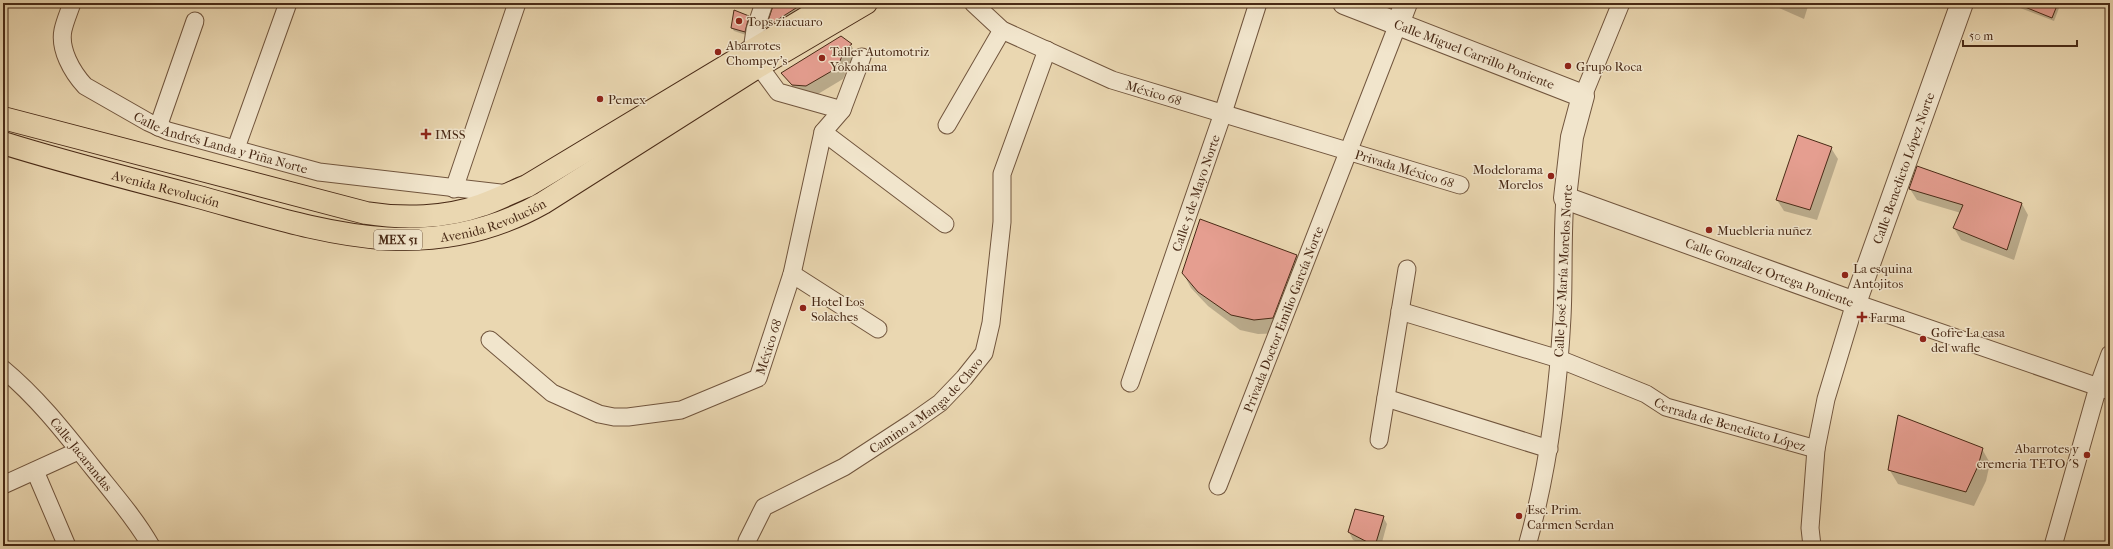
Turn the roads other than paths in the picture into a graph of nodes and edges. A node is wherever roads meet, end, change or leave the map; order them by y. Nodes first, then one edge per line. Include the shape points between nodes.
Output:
1 (72, 3) edge
2 (288, 3) edge
3 (517, 3) edge
4 (764, 3) edge
5 (831, 3) edge
6 (866, 3) edge
7 (973, 3) edge
8 (1258, 3) edge
9 (1344, 3) edge
10 (1406, 3) edge
11 (1621, 3) edge
12 (1962, 3) edge
13 (195, 21) dead end
14 (1398, 24) junction
15 (1002, 30) junction
16 (1046, 50) junction
17 (755, 58) junction
18 (862, 58) dead end
19 (1583, 96) junction
20 (842, 110) junction
21 (1223, 114) junction
22 (3, 118) edge
23 (948, 126) dead end
24 (158, 127) junction
25 (824, 132) junction
26 (3, 143) edge
27 (236, 148) junction
28 (1348, 152) junction
29 (1460, 185) dead end
30 (454, 188) junction
31 (509, 194) junction
32 (1565, 198) junction
33 (945, 224) dead end
34 (1407, 269) dead end
35 (792, 274) junction
36 (1855, 303) junction
37 (1400, 311) junction
38 (878, 329) dead end
39 (490, 340) dead end
40 (2110, 354) edge
41 (1559, 359) junction
42 (3, 369) edge
43 (1130, 383) dead end
44 (2104, 389) edge
45 (1386, 398) junction
46 (1379, 440) dead end
47 (1550, 449) junction
48 (1816, 449) junction
49 (78, 451) junction
50 (35, 471) junction
51 (3, 485) edge
52 (1218, 486) dead end
53 (66, 546) edge
54 (151, 546) edge
55 (749, 546) edge
56 (1527, 546) edge
57 (1812, 546) edge
58 (2053, 546) edge

1 - 24 street, Calle Andrés Landa y Piña Norte via 62,31 68,63 76,76 85,86
2 - 27 street
3 - 30 street
4 - 17 street via 755,30
5 - 17 main road, Avenida Revolución / MEX 51
6 - 17 main road, Avenida Revolución / MEX 51
7 - 15 street, México 68
8 - 21 street, Calle 5 de Mayo Norte
9 - 14 street, Calle Miguel Carrillo Poniente
10 - 14 street
11 - 19 street, Calle José María Morelos Norte
12 - 36 street, Calle Benedicto López Norte
13 - 24 street
14 - 19 street, Calle Miguel Carrillo Poniente
14 - 28 street, Privada Doctor Emilio García Norte
15 - 16 street, México 68
15 - 23 street
16 - 21 street, México 68 via 1112,80
16 - 55 street, Camino a Manga de Clavo via 1002,174 1002,222 991,323 984,354 940,403 913,422 844,467 764,507 747,541
17 - 20 street via 778,92
17 - 26 main road, Avenida Revolución / MEX 51 via 530,210 475,231 434,238 393,240 350,235 262,214
17 - 31 main road, Avenida Revolución / MEX 51
18 - 20 street, México 68
19 - 32 street, Calle José María Morelos Norte via 1572,137
20 - 25 street, México 68
21 - 28 street, México 68
21 - 43 street, Calle 5 de Mayo Norte
22 - 31 main road, Avenida Revolución / MEX 51 via 385,216 421,216 455,212 481,206
24 - 27 street, Calle Andrés Landa y Piña Norte
25 - 33 street
25 - 35 street, México 68
27 - 30 street, Calle Andrés Landa y Piña Norte via 329,174
28 - 29 street, Privada México 68
28 - 52 street, Privada Doctor Emilio García Norte
30 - 31 street, Calle Andrés Landa y Piña Norte
32 - 36 street, Calle González Ortega Poniente
32 - 41 street, Calle José María Morelos Norte
34 - 37 street
35 - 38 street
35 - 39 street, México 68 via 758,378 681,410 628,417 599,414 552,393
36 - 44 street, Calle González Ortega Poniente
36 - 48 street, Calle Benedicto López Norte via 1826,399
37 - 41 street, Cerrada de Benedicto López
37 - 45 street
40 - 44 street
41 - 47 street, Calle José María Morelos Norte
41 - 48 street, Cerrada de Benedicto López via 1646,394 1666,407
42 - 49 street, Calle Jacarandas via 24,387
44 - 58 street
45 - 46 street
45 - 47 street
47 - 56 street, Calle José María Morelos Norte via 1540,501
48 - 57 street, Calle Benedicto López Norte via 1810,528
49 - 50 street
49 - 54 street, Calle Jacarandas via 140,526
50 - 51 street
50 - 53 street

